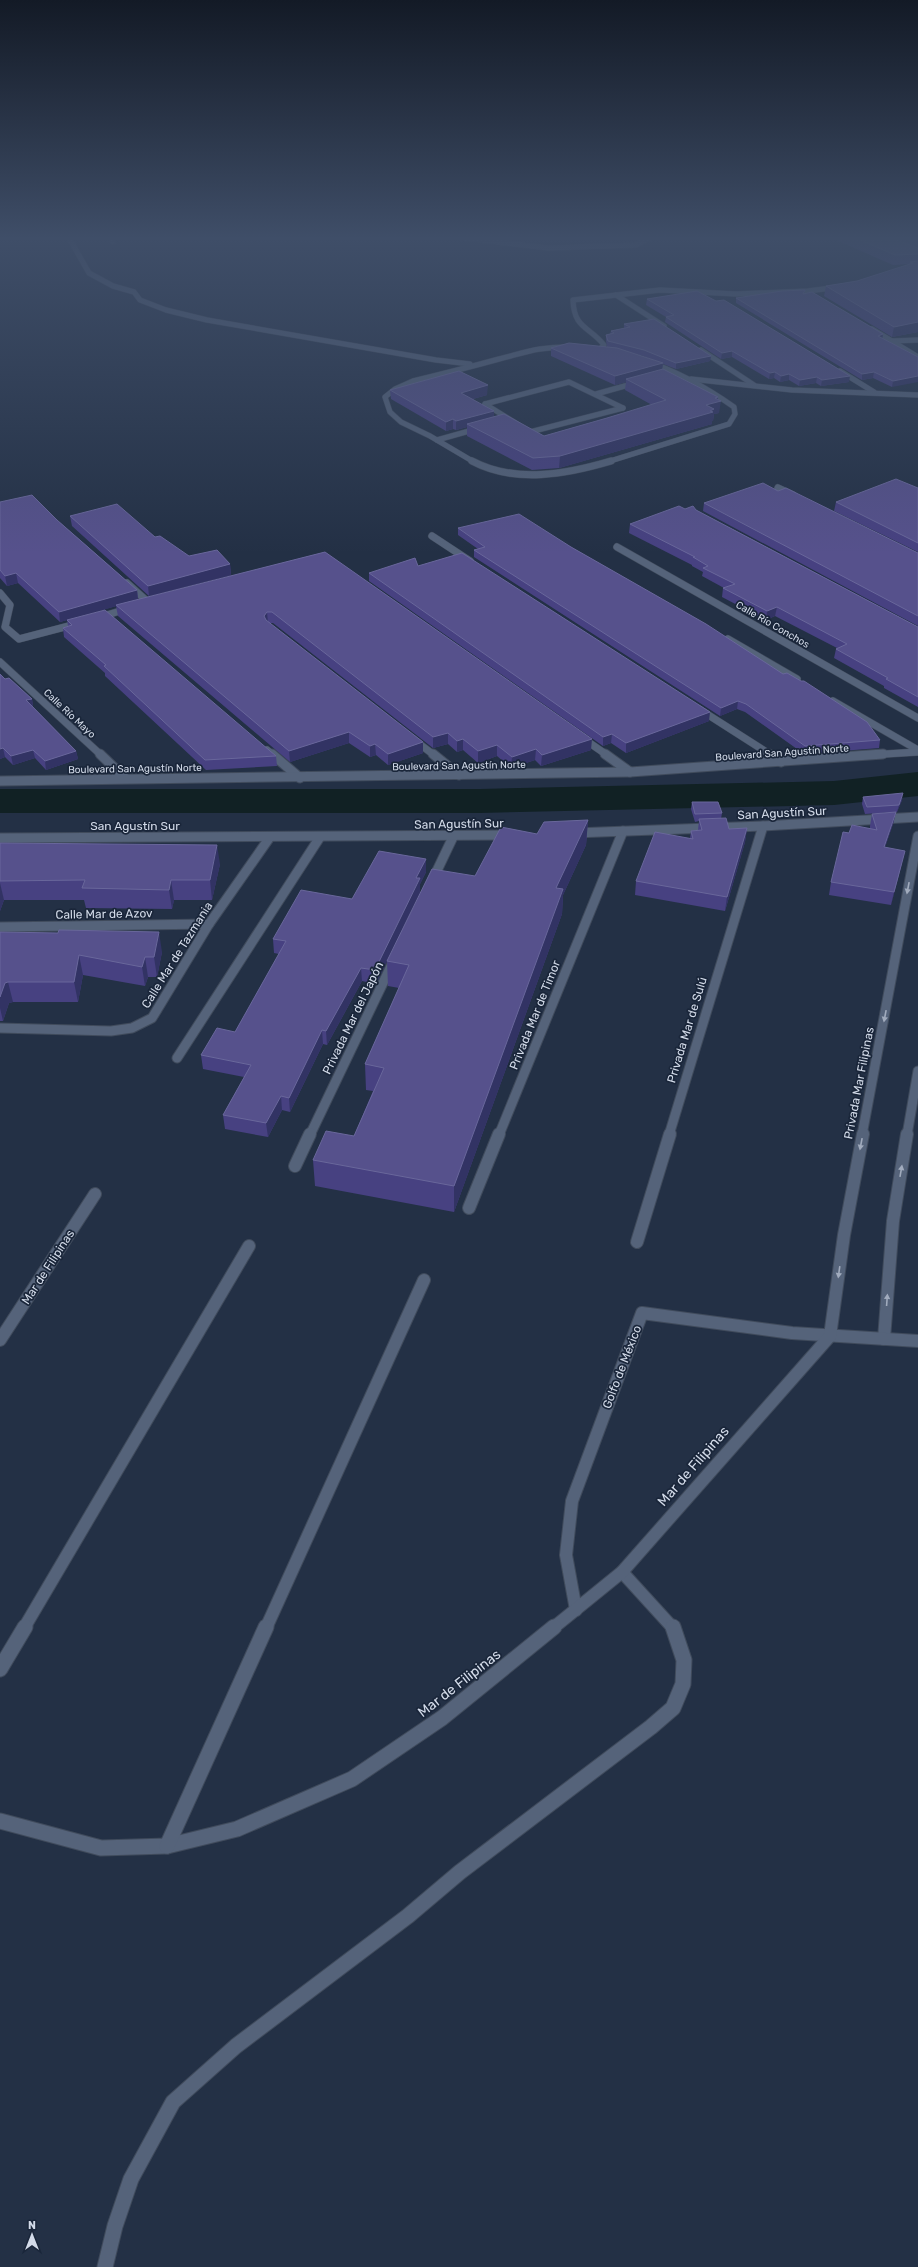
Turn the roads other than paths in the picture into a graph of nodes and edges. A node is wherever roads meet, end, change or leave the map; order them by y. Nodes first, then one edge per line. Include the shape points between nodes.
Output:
1 (329, 342) edge
2 (602, 342) edge
3 (893, 342) edge
4 (696, 347) edge
5 (600, 349) junction
6 (918, 357) edge
7 (478, 365) junction
8 (833, 367) edge
9 (671, 373) junction
10 (663, 375) edge
11 (682, 378) junction
12 (648, 379) edge
13 (756, 386) junction
14 (874, 392) junction
15 (596, 394) junction
16 (918, 395) edge
17 (509, 420) junction
18 (502, 422) edge
19 (487, 426) edge
20 (438, 440) junction
21 (778, 488) dead end
22 (799, 499) edge
23 (432, 536) dead end
24 (617, 547) dead end
25 (479, 567) edge
26 (119, 576) edge
27 (0, 594) edge
28 (155, 600) edge
29 (141, 604) junction
30 (3, 626) edge
31 (720, 635) edge
32 (0, 662) edge
33 (802, 682) edge
34 (830, 698) edge
35 (694, 706) edge
36 (918, 718) edge
37 (573, 731) edge
38 (404, 732) edge
39 (258, 742) edge
40 (918, 751) edge
41 (781, 762) junction
42 (630, 772) junction
43 (459, 775) junction
44 (126, 778) junction
45 (300, 778) junction
46 (0, 781) edge
47 (918, 817) edge
48 (763, 826) junction
49 (623, 831) junction
50 (564, 833) edge
51 (517, 835) edge
52 (918, 836) edge
53 (270, 837) junction
54 (320, 837) junction
55 (453, 837) junction
56 (0, 838) edge
57 (429, 887) edge
58 (209, 924) junction
59 (0, 927) edge
60 (398, 951) edge
61 (0, 1028) edge
62 (177, 1058) dead end
63 (918, 1071) edge
64 (295, 1166) dead end
65 (95, 1194) dead end
66 (469, 1208) dead end
67 (637, 1242) dead end
68 (249, 1246) dead end
69 (424, 1280) dead end
70 (830, 1336) junction
71 (884, 1339) junction
72 (0, 1340) edge
73 (918, 1341) edge
74 (622, 1572) junction
75 (576, 1610) junction
76 (0, 1670) edge
77 (0, 1821) edge
78 (166, 1846) junction
79 (105, 2267) edge

1 - 7 street via 420,358
2 - 5 street via 604,345
3 - 6 street
4 - 13 street
5 - 7 street via 540,349
5 - 9 street via 637,358
7 - 20 street via 413,381 385,397 390,414
8 - 14 street
9 - 10 street
9 - 11 street
11 - 13 street
11 - 20 street via 721,397 734,407 735,414 729,424 584,470 538,476 513,475 490,469 466,459
12 - 15 street
13 - 14 street via 792,390
14 - 16 street
15 - 17 street via 569,382 486,404
15 - 17 street via 623,408 530,432
17 - 18 street
19 - 20 street
21 - 22 street
23 - 25 street
24 - 36 street, Calle Río Conchos
26 - 29 street
27 - 30 street via 10,605
28 - 29 street
29 - 30 street via 112,618 19,639
31 - 33 street
32 - 44 street, Calle Río Mayo
34 - 40 street
35 - 41 street
37 - 42 street
38 - 43 street
39 - 45 street
40 - 41 street, Boulevard San Agustín Norte
41 - 42 street, Boulevard San Agustín Norte
42 - 43 street, Boulevard San Agustín Norte
43 - 45 street, Boulevard San Agustín Norte
44 - 45 street, Boulevard San Agustín Norte
44 - 46 street, Boulevard San Agustín Norte
47 - 48 street, San Agustín Sur
48 - 49 street, San Agustín Sur
48 - 67 street, Privada Mar de Sulú
49 - 50 street, San Agustín Sur
49 - 66 street, Privada Mar de Timor
51 - 55 street, San Agustín Sur
52 -> 70 street, Privada Mar Filipinas via 844,1235
53 - 54 street, San Agustín Sur
53 - 56 street, San Agustín Sur
53 - 58 street, Calle Mar de Tazmania
54 - 55 street, San Agustín Sur
54 - 62 street
55 - 57 street
58 - 59 street, Calle Mar de Azov
58 - 61 street, Calle Mar de Tazmania via 152,1018 132,1028 111,1031
60 - 64 street, Privada Mar del Japón
71 -> 63 street via 892,1221
65 - 72 street, Mar de Filipinas
68 - 76 street
69 - 78 street
70 - 71 street, Golfo de México
70 - 74 street, Mar de Filipinas
70 - 75 street, Golfo de México via 642,1313 572,1501 566,1555
71 - 73 street, Golfo de México
74 - 75 street, Mar de Filipinas
74 - 79 street via 672,1625 684,1660 683,1684 673,1708 460,1872 396,1925 236,2046 173,2102 131,2179 115,2226
75 - 78 street, Mar de Filipinas via 442,1718 352,1779 237,1829
77 - 78 street, Mar de Filipinas via 100,1848

